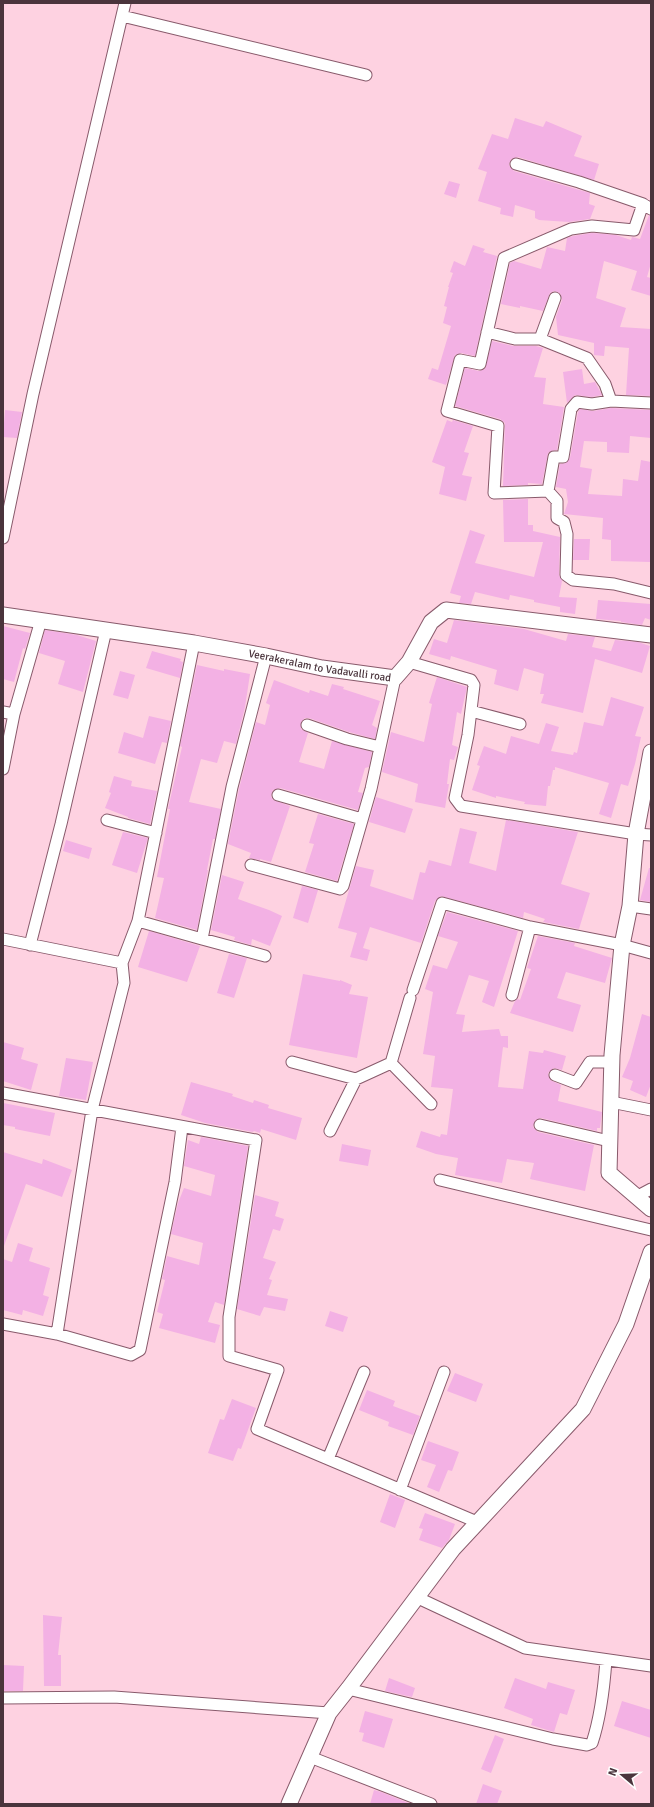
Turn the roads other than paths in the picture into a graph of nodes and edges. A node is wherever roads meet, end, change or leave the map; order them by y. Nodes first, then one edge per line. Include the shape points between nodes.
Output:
1 (125, 3) edge
2 (122, 16) junction
3 (366, 75) dead end
4 (516, 164) dead end
5 (647, 207) edge
6 (555, 298) dead end
7 (487, 332) junction
8 (540, 339) junction
9 (611, 400) junction
10 (651, 403) edge
11 (548, 490) junction
12 (3, 538) edge
13 (651, 593) edge
14 (3, 615) edge
15 (41, 620) junction
16 (106, 630) junction
17 (651, 635) edge
18 (194, 643) junction
19 (266, 656) junction
20 (409, 662) junction
21 (395, 678) junction
22 (471, 711) junction
23 (9, 713) edge
24 (520, 724) dead end
25 (307, 725) dead end
26 (380, 748) junction
27 (651, 755) edge
28 (4, 756) edge
29 (3, 769) edge
30 (278, 795) dead end
31 (362, 819) junction
32 (107, 820) dead end
33 (156, 833) junction
34 (644, 834) edge
35 (252, 865) dead end
36 (630, 906) junction
37 (651, 909) edge
38 (138, 921) junction
39 (530, 927) junction
40 (202, 938) junction
41 (3, 939) edge
42 (30, 945) junction
43 (622, 945) junction
44 (651, 953) edge
45 (265, 956) dead end
46 (122, 963) junction
47 (512, 995) dead end
48 (292, 1062) dead end
49 (612, 1062) junction
50 (391, 1063) junction
51 (555, 1075) dead end
52 (356, 1079) junction
53 (3, 1093) edge
54 (611, 1102) junction
55 (431, 1104) dead end
56 (92, 1110) junction
57 (651, 1110) edge
58 (540, 1125) dead end
59 (182, 1127) junction
60 (330, 1130) dead end
61 (609, 1141) junction
62 (440, 1180) dead end
63 (651, 1188) edge
64 (636, 1197) junction
65 (651, 1209) edge
66 (651, 1230) edge
67 (651, 1252) edge
68 (3, 1324) edge
69 (57, 1334) junction
70 (364, 1372) dead end
71 (444, 1372) dead end
72 (328, 1460) junction
73 (400, 1490) junction
74 (477, 1522) junction
75 (416, 1597) junction
76 (606, 1660) junction
77 (651, 1666) edge
78 (348, 1689) junction
79 (3, 1698) edge
80 (330, 1714) junction
81 (310, 1758) junction
82 (289, 1804) edge
83 (431, 1804) edge

1 - 2 street
2 - 3 street
2 - 12 street via 33,394
4 - 5 street via 580,182
5 - 7 street via 634,230 592,226 571,229 504,258
6 - 8 street
7 - 8 street via 515,339
7 - 11 street via 480,364 460,360 447,411 498,426 494,493
8 - 9 street via 587,358 605,384
9 - 10 street
9 - 11 street via 592,404 577,402 571,409 563,457 554,457
11 - 13 street via 558,501 557,518 564,522 567,534 566,575 573,580 614,584
14 - 15 street, Veerakeralam to Vadavalli road
15 - 16 street, Veerakeralam to Vadavalli road
15 - 23 street
16 - 18 street, Veerakeralam to Vadavalli road
16 - 42 street via 62,824
17 - 20 street, Veerakeralam to Vadavalli road via 446,610 431,622
18 - 19 street, Veerakeralam to Vadavalli road
18 - 33 street
19 - 21 street, Veerakeralam to Vadavalli road via 322,668
19 - 40 street via 232,787
20 - 21 street, Veerakeralam to Vadavalli road
20 - 22 street via 471,680 474,685
21 - 26 street
22 - 24 street
22 - 34 street via 455,798 461,806
23 - 28 street
25 - 26 street
26 - 31 street
27 - 34 street
28 - 29 street
30 - 31 street
31 - 35 street via 340,889
32 - 33 street
33 - 38 street
34 - 36 street
36 - 37 street
36 - 43 street
38 - 40 street
38 - 46 street
39 - 43 street
39 - 47 street
39 - 50 street via 442,903
40 - 45 street
41 - 42 street
42 - 46 street
43 - 44 street
43 - 49 street
46 - 56 street via 124,983
48 - 52 street
49 - 51 street via 590,1062 576,1083
49 - 54 street
50 - 52 street
50 - 55 street
52 - 60 street
53 - 56 street
54 - 57 street
54 - 61 street
56 - 59 street
56 - 69 street
58 - 61 street
59 - 69 street via 175,1182 140,1350 131,1355
59 - 72 street via 256,1140 229,1317 229,1356 278,1370 257,1429
61 - 64 street via 608,1173
62 - 66 street
63 - 64 street
64 - 65 street
67 - 74 street via 626,1324 582,1409
68 - 69 street
70 - 72 street
71 - 73 street
72 - 73 street
73 - 74 street
74 - 75 street
75 - 76 street via 525,1648
75 - 78 street
76 - 77 street
76 - 78 street via 603,1696 596,1730 592,1743 587,1745 553,1740
78 - 80 street
79 - 80 street via 114,1697
80 - 81 street
81 - 82 street
81 - 83 street

